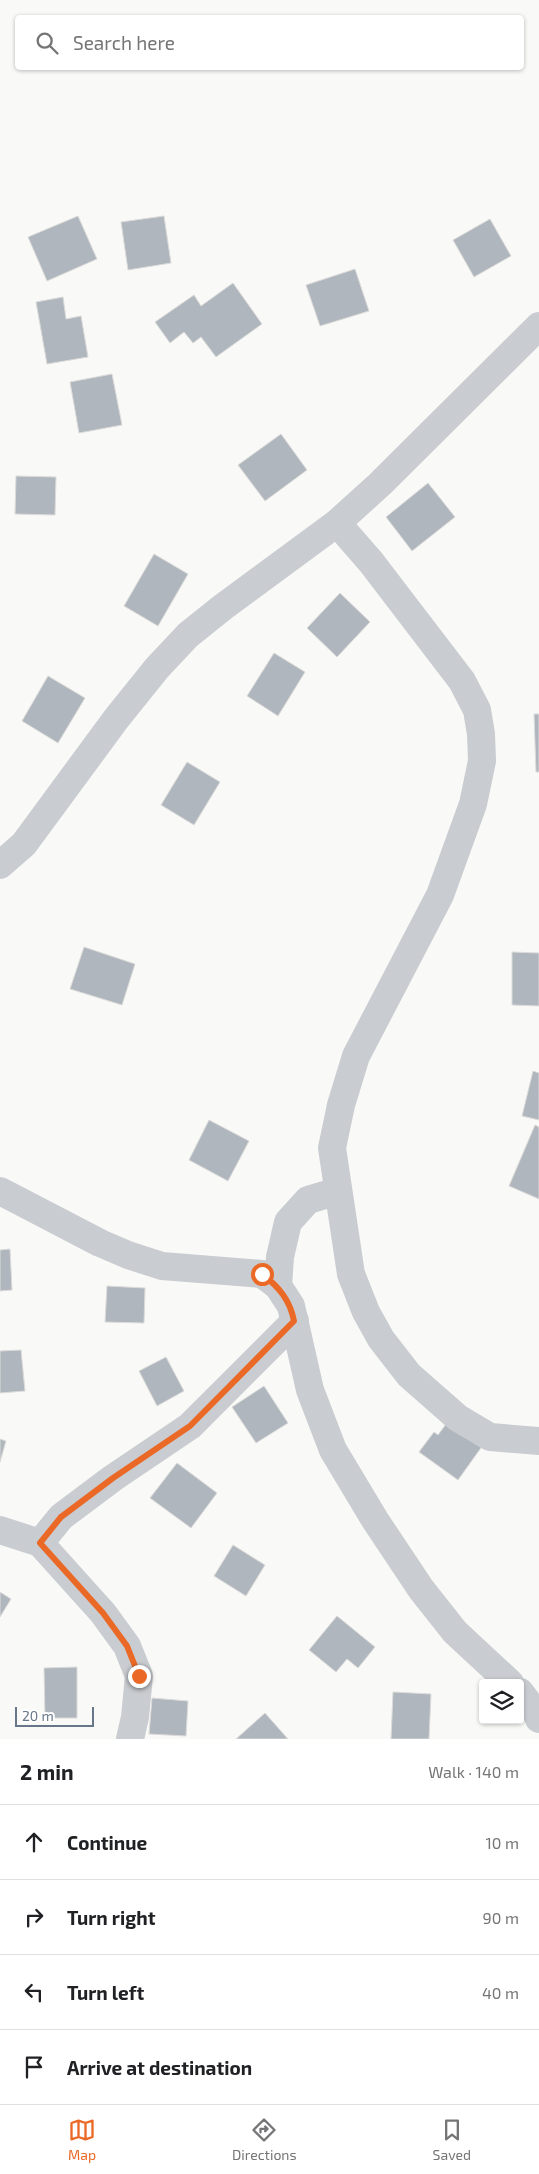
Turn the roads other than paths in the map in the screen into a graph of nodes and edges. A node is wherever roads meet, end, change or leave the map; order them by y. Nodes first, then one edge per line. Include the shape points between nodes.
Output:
1 (539, 326) edge
2 (337, 523) junction
3 (0, 865) edge
4 (0, 1191) edge
5 (338, 1191) junction
6 (278, 1286) junction
7 (294, 1321) junction
8 (539, 1441) edge
9 (0, 1530) edge
10 (40, 1543) junction
11 (506, 1679) edge
12 (524, 1697) edge
13 (539, 1719) edge
14 (130, 1739) edge

1 - 2 street
2 - 3 street via 188,635 116,719 24,844
2 - 5 street via 462,681 477,710 482,761 473,804 440,895 356,1056 340,1105 332,1148
4 - 6 street via 128,1255 162,1266 262,1274
5 - 6 street via 308,1200 288,1222 280,1257
5 - 8 street via 351,1274 380,1339 409,1375 458,1418 490,1437
6 - 7 street via 291,1306
7 - 10 street via 190,1426 61,1517
7 - 11 street via 310,1390 333,1450 421,1588 455,1632
9 - 10 street
10 - 14 street via 103,1613 127,1646 139,1676
12 - 13 street

